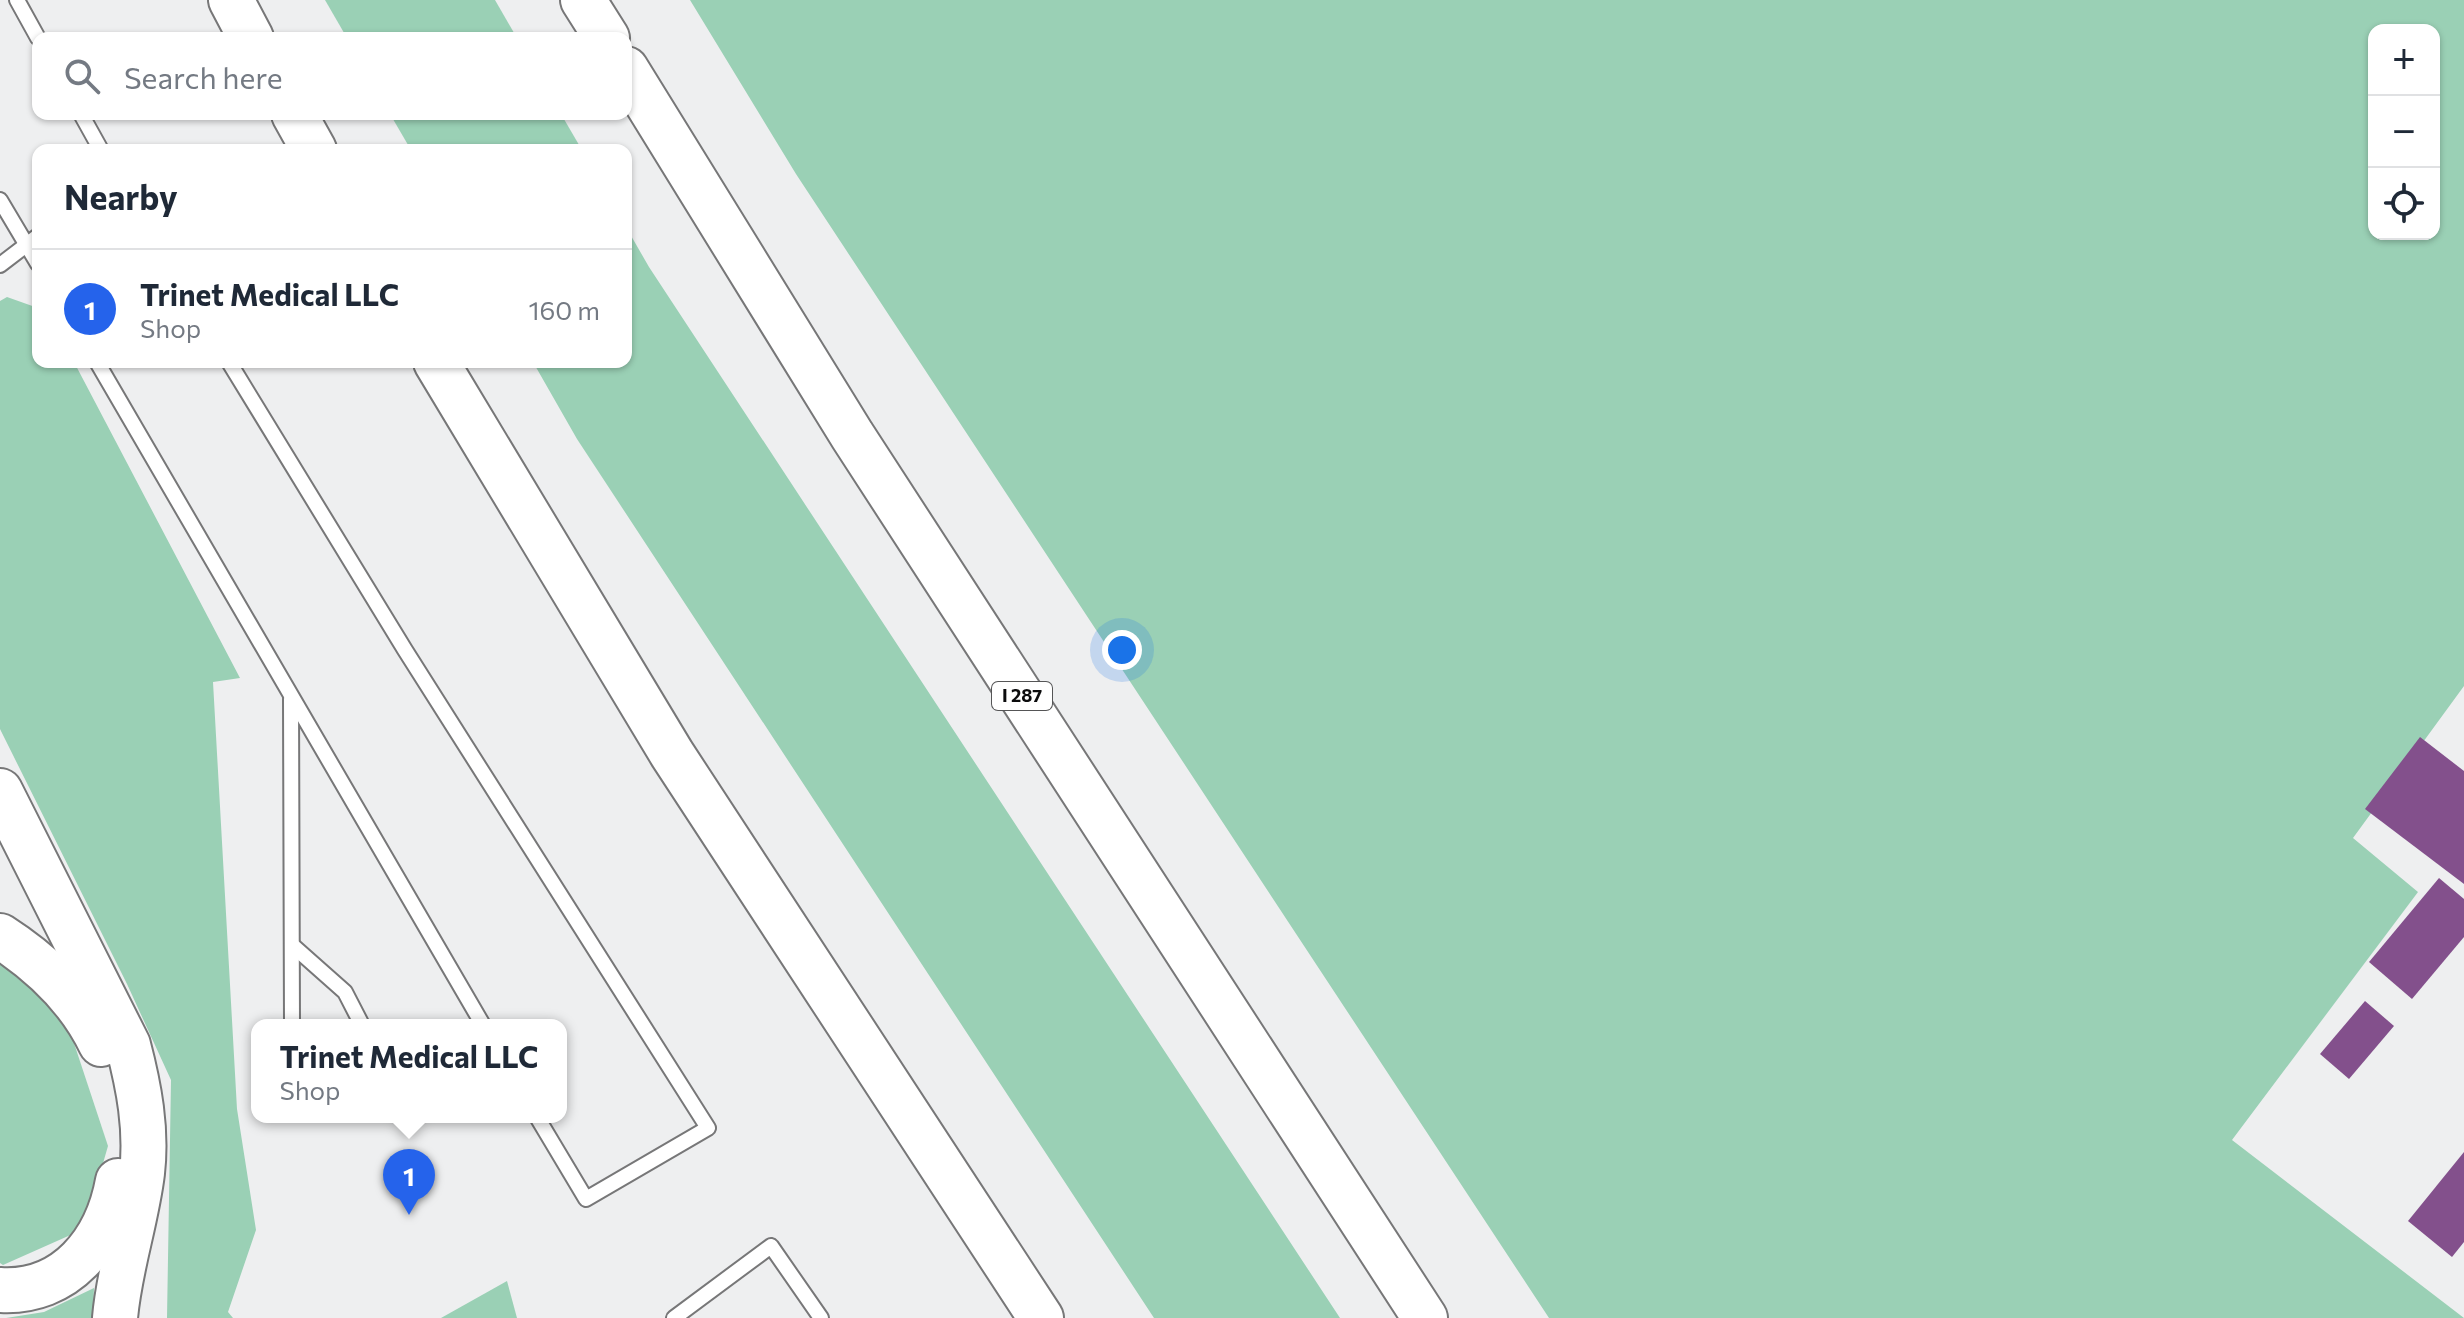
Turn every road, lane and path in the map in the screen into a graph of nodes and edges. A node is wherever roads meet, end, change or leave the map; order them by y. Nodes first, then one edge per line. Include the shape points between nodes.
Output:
1 (17, 0) edge
2 (231, 0) edge
3 (583, 0) edge
4 (35, 32) edge
5 (248, 32) edge
6 (603, 32) edge
7 (632, 79) edge
8 (84, 120) edge
9 (297, 120) edge
10 (98, 144) edge
11 (311, 144) edge
12 (0, 200) edge
13 (32, 240) edge
14 (0, 251) edge
15 (0, 265) edge
16 (101, 368) edge
17 (233, 368) edge
18 (440, 368) edge
19 (291, 699) junction
20 (0, 791) edge
21 (0, 936) edge
22 (292, 945) junction
23 (292, 1019) edge
24 (359, 1019) edge
25 (479, 1019) edge
26 (541, 1123) edge
27 (0, 1290) edge
28 (115, 1318) edge
29 (674, 1318) edge
30 (821, 1318) edge
31 (1041, 1318) edge
32 (1425, 1318) edge

1 - 4 lane
2 - 5 highway
3 - 6 highway
7 - 32 highway, I 287 via 852,435
8 - 10 lane
9 - 11 highway
12 - 13 lane
13 - 14 lane
13 - 15 lane
16 - 19 lane
17 - 26 lane via 708,1128 586,1199
18 - 31 highway via 672,754
19 - 22 lane
19 - 25 lane
20 - 28 highway via 128,1045 136,1074 144,1125 142,1172
21 - 27 highway via 60,983 92,1025 109,1062 123,1150 117,1189 85,1256 56,1279 20,1291
22 - 23 lane
22 - 24 lane via 345,992
29 - 30 lane via 771,1246

